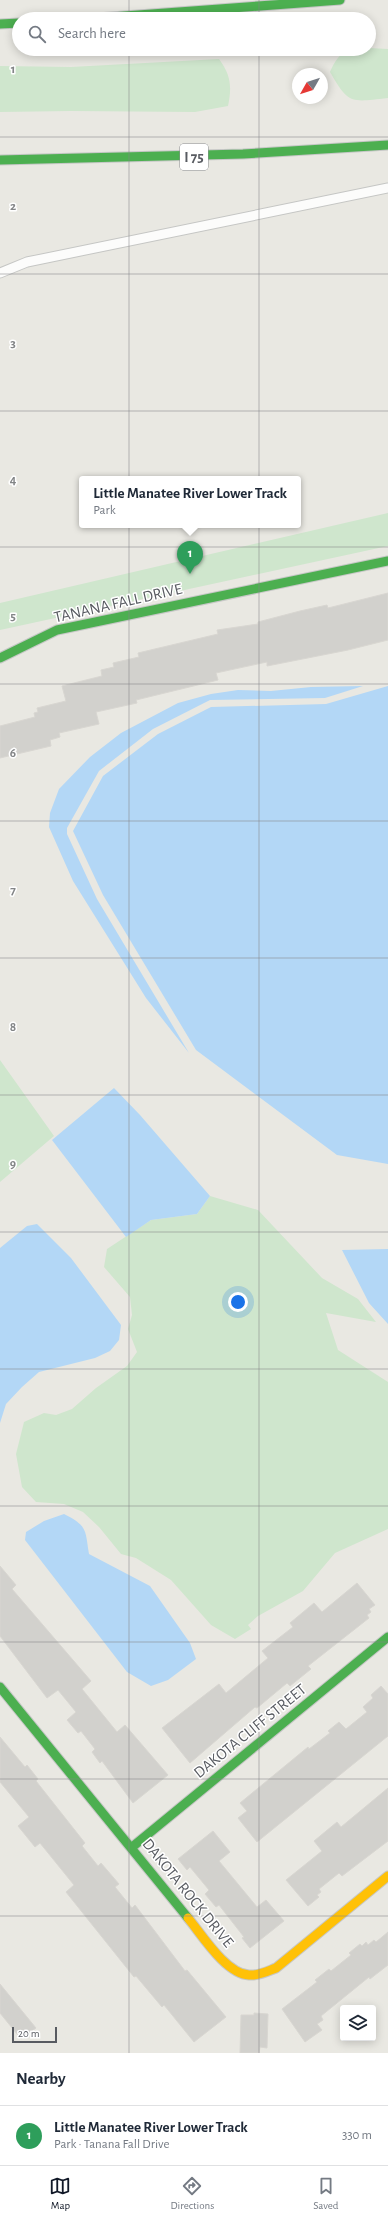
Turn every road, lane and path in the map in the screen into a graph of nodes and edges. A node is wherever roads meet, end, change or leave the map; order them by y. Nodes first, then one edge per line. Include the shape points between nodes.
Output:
1 (340, 0) edge
2 (195, 12) edge
3 (12, 23) edge
4 (0, 24) edge
5 (388, 144) edge
6 (0, 160) edge
7 (388, 188) edge
8 (0, 273) edge
9 (388, 561) edge
10 (0, 658) edge
11 (388, 1637) edge
12 (0, 1687) edge
13 (131, 1848) junction
14 (388, 1876) edge

1 - 2 main road
3 - 4 main road
5 - 6 main road, I 75 via 329,150 194,157
7 - 8 lane via 26,262
9 - 10 main road, TANANA FALL DRIVE via 57,630
11 - 13 main road, DAKOTA CLIFF STREET
12 - 13 main road, DAKOTA ROCK DRIVE
13 - 14 main road, DAKOTA ROCK DRIVE via 227,1965 241,1975 256,1976 276,1968

